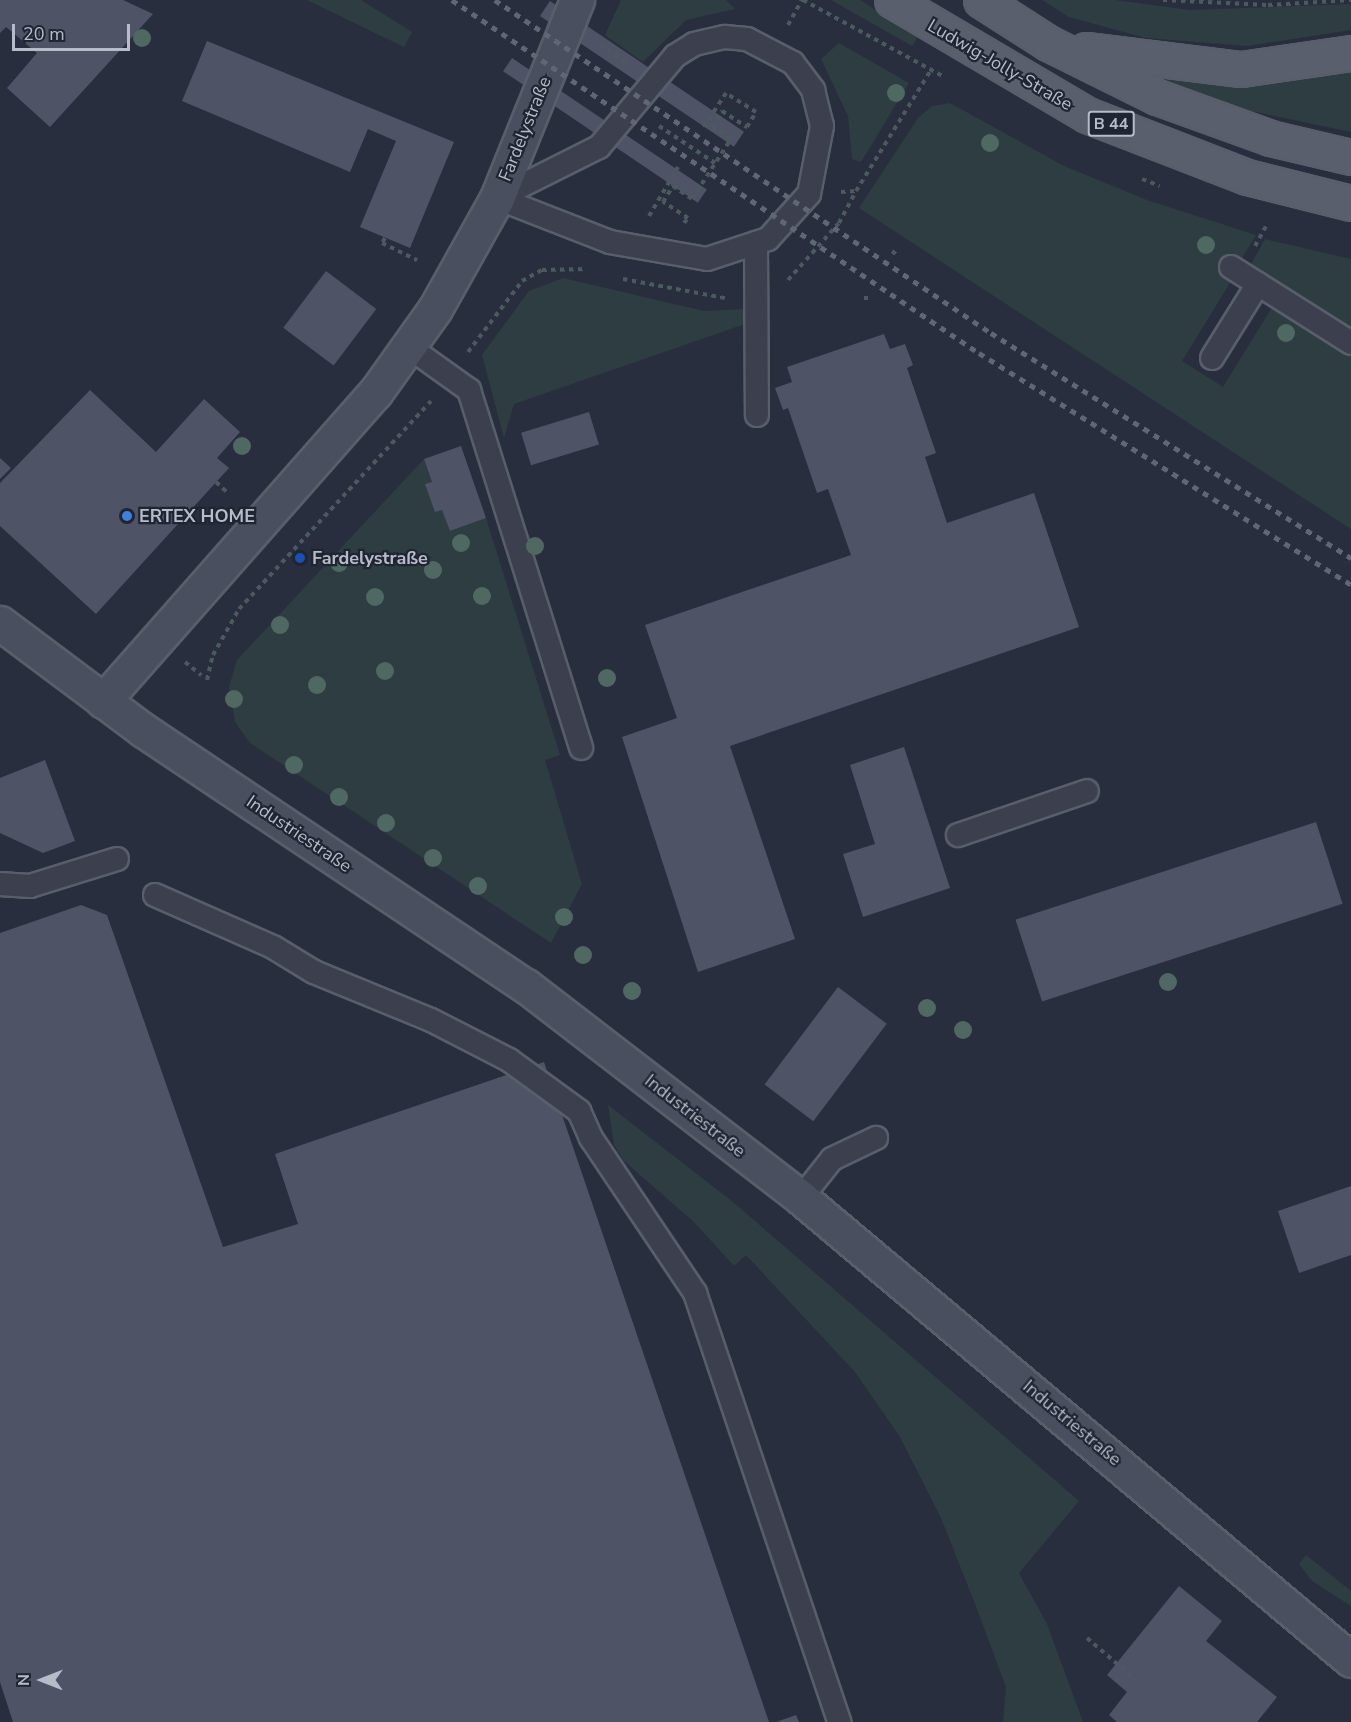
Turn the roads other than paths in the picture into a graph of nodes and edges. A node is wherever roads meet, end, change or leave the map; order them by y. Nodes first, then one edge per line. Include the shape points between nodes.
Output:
1 (892, 0) edge
2 (981, 0) edge
3 (572, 11) edge
4 (1048, 44) junction
5 (1351, 53) edge
6 (1351, 157) edge
7 (497, 198) junction
8 (1351, 203) edge
9 (756, 243) junction
10 (1231, 267) dead end
11 (1258, 284) junction
12 (1351, 343) edge
13 (409, 347) junction
14 (1212, 358) dead end
15 (757, 415) dead end
16 (0, 623) edge
17 (103, 701) junction
18 (581, 748) dead end
19 (1087, 791) dead end
20 (957, 835) dead end
21 (117, 860) dead end
22 (0, 884) edge
23 (155, 895) dead end
24 (876, 1138) dead end
25 (801, 1198) junction
26 (1318, 1629) junction
27 (1351, 1635) edge
28 (1351, 1660) edge
29 (839, 1722) edge

1 - 8 main road, Ludwig-Jolly-Straße / B 44 via 1087,115 1247,177
2 - 4 main road, B 44
3 - 7 street, Fardelystraße
4 - 5 main road via 1156,62 1241,69
4 - 6 main road, B 44 via 1157,97 1270,138
7 - 9 lane via 610,242 707,259
7 - 9 lane via 599,147 653,80 694,44 725,38 747,39 793,63 813,90 822,126 809,194 768,239
7 - 13 street, Fardelystraße
9 - 15 lane
10 - 11 lane
11 - 12 lane
11 - 14 lane
13 - 17 street, Fardelystraße via 375,393
13 - 18 lane via 469,390
16 - 17 street, Industriestraße
17 - 25 street, Industriestraße via 526,986
19 - 20 lane
21 - 22 lane via 30,886
23 - 29 lane via 273,947 314,972 441,1025 524,1069 579,1111 591,1138 695,1293
24 - 25 lane via 832,1159
25 - 26 street, Industriestraße
26 - 27 street
26 - 28 street, Industriestraße

